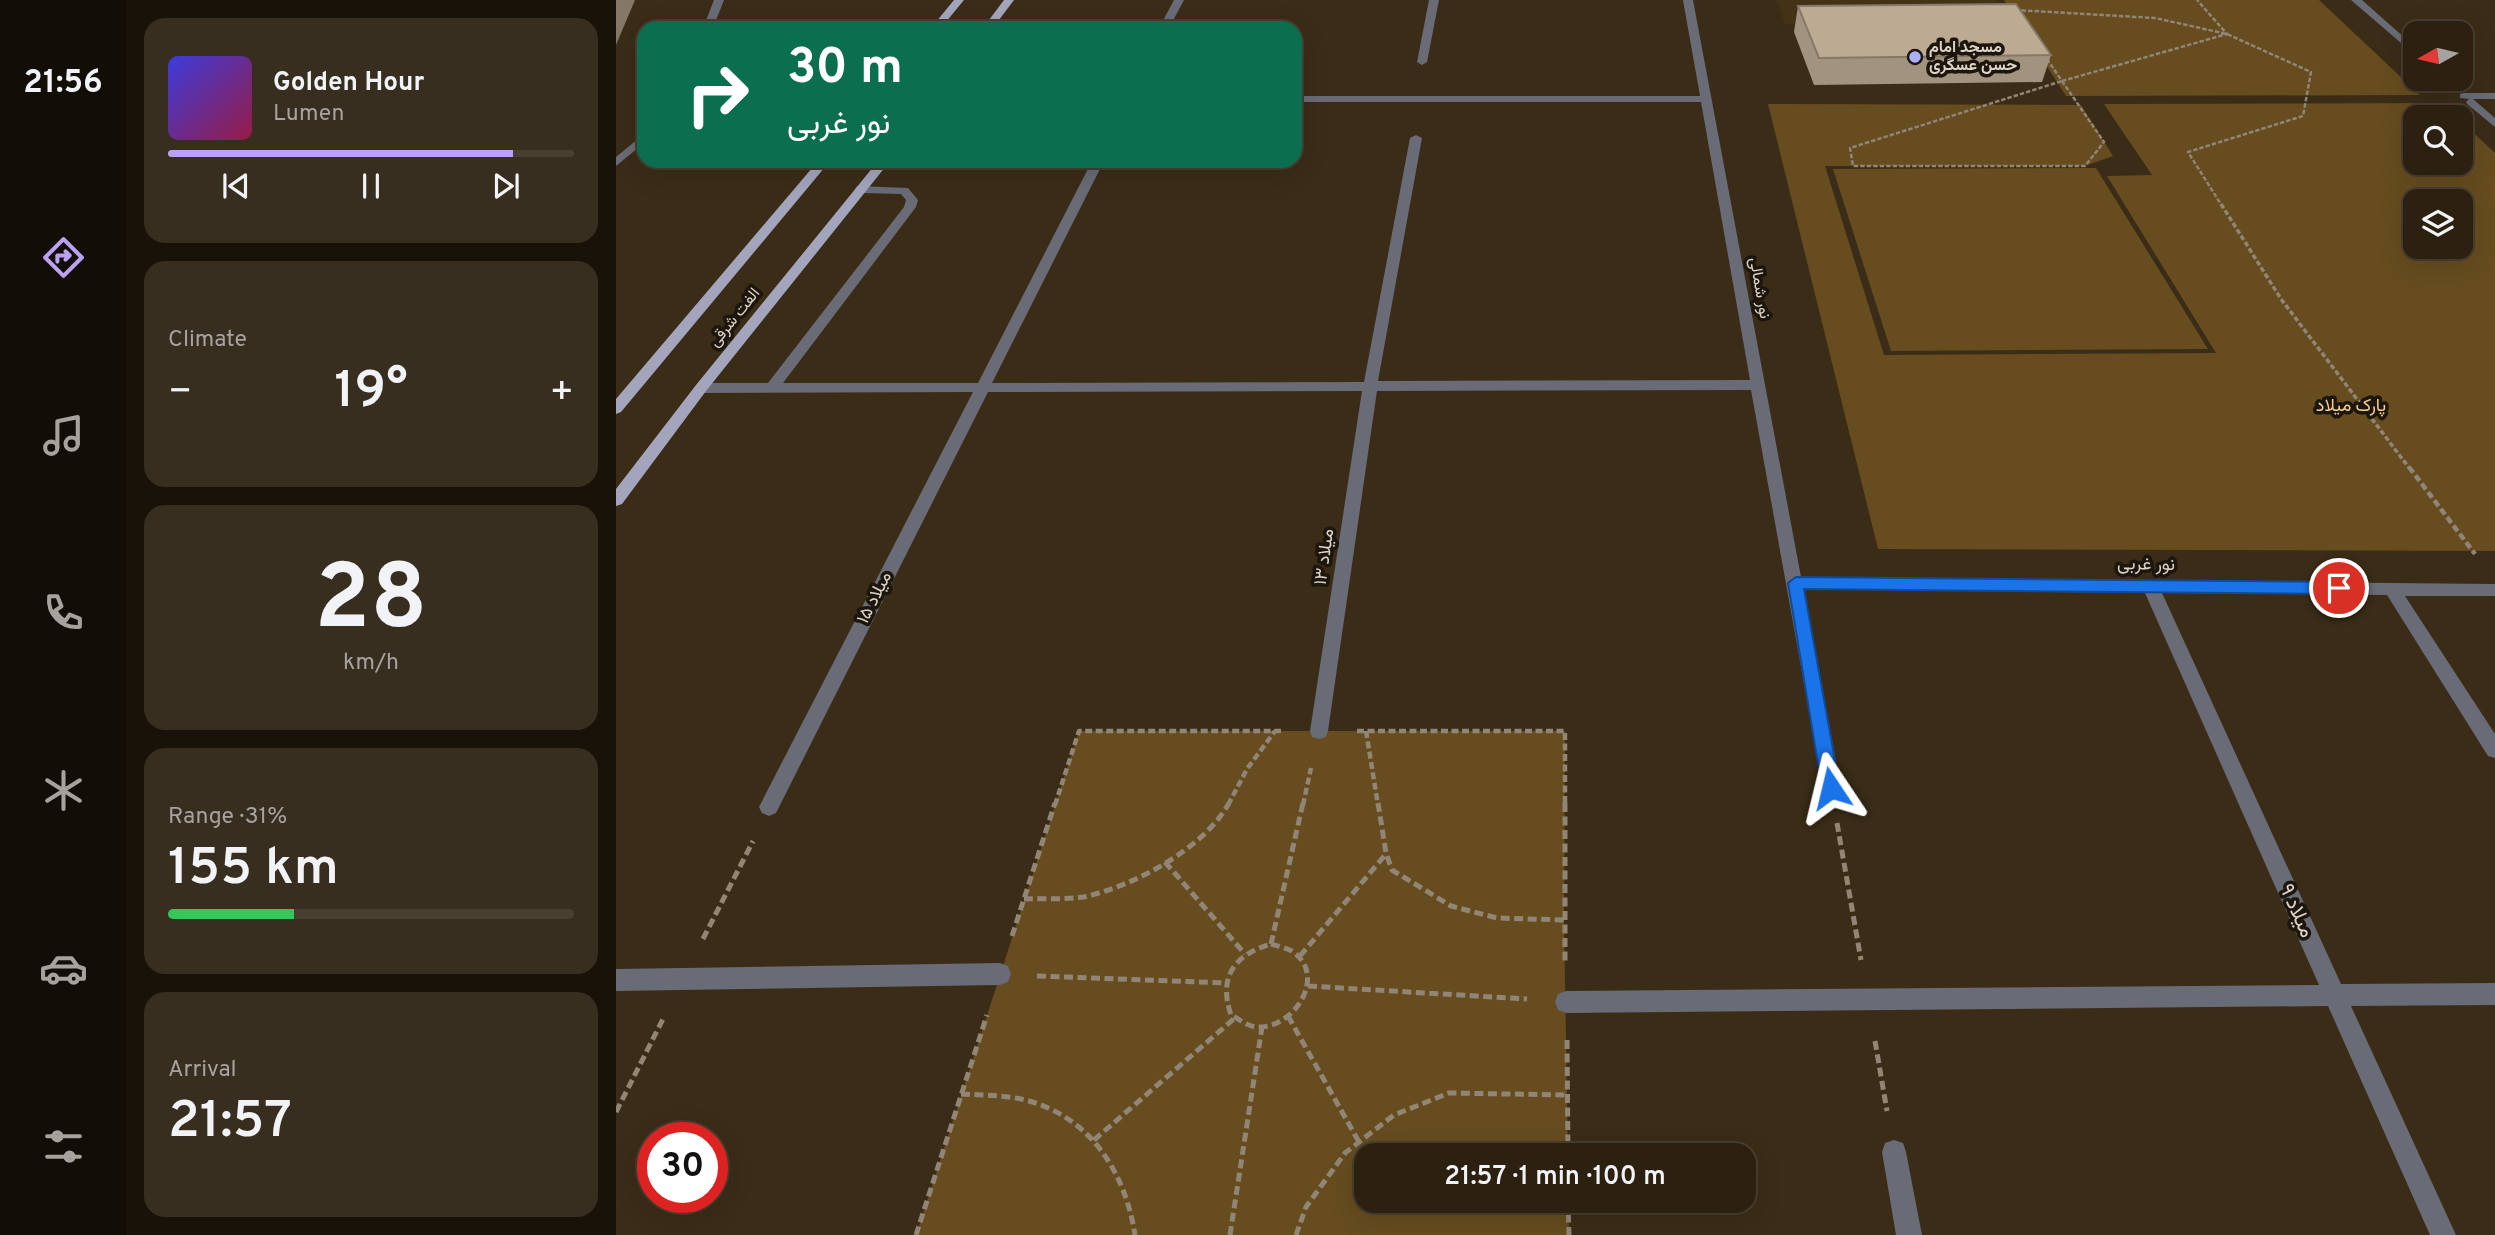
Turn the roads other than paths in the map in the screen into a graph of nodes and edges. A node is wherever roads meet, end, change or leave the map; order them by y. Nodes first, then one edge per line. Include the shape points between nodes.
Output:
1 (719, 0) edge
2 (959, 0) edge
3 (1009, 0) edge
4 (1179, 0) edge
5 (1434, 0) edge
6 (1688, 0) edge
7 (2356, 0) edge
8 (711, 21) edge
9 (942, 21) edge
10 (993, 21) edge
11 (1168, 21) edge
12 (2403, 41) edge
13 (1422, 62) dead end
14 (2458, 91) edge
15 (2464, 96) junction
16 (2495, 96) edge
17 (1302, 99) edge
18 (1706, 99) junction
19 (2495, 124) edge
20 (1416, 138) dead end
21 (637, 144) edge
22 (616, 163) edge
23 (818, 168) edge
24 (878, 168) edge
25 (1094, 168) edge
26 (861, 189) junction
27 (1759, 385) junction
28 (701, 388) junction
29 (772, 388) junction
30 (981, 388) junction
31 (1370, 388) junction
32 (616, 409) edge
33 (616, 500) edge
34 (1796, 583) junction
35 (2150, 586) junction
36 (2392, 589) junction
37 (2495, 590) edge
38 (1319, 731) road end
39 (2495, 750) edge
40 (1831, 788) dead end
41 (769, 807) dead end
42 (1000, 974) road end
43 (616, 980) edge
44 (2495, 994) edge
45 (2334, 995) junction
46 (1566, 1002) road end
47 (1894, 1152) dead end
48 (1909, 1235) edge
49 (2442, 1235) edge

1 - 8 street
2 - 9 main road
3 - 10 main road
4 - 11 street
5 - 13 street
6 - 18 street, نور شمالی
7 - 12 street
14 - 15 street
15 - 16 street
15 - 19 street
17 - 18 street
18 - 27 street, نور شمالی
20 - 31 street, میلاد ۱۳
21 - 22 street
23 - 32 main road, الفت شرقی
24 - 26 main road, الفت شرقی
25 - 30 street, میلاد ۱۵
26 - 28 main road, الفت شرقی
26 - 29 street via 904,191 912,200
27 - 31 street
27 - 34 street, نور شمالی
28 - 29 street
28 - 33 main road, الفت شرقی
29 - 30 street
30 - 31 street
30 - 41 street, میلاد ۱۵
31 - 38 street, میلاد ۱۳
34 - 35 street, نور غربی
34 - 40 street, نور شمالی
35 - 36 street, نور غربی
35 - 45 street, میلاد ۹
36 - 37 street, نور غربی
36 - 39 street
42 - 43 street
44 - 45 street
45 - 46 street
45 - 49 street, میلاد ۹
47 - 48 street

